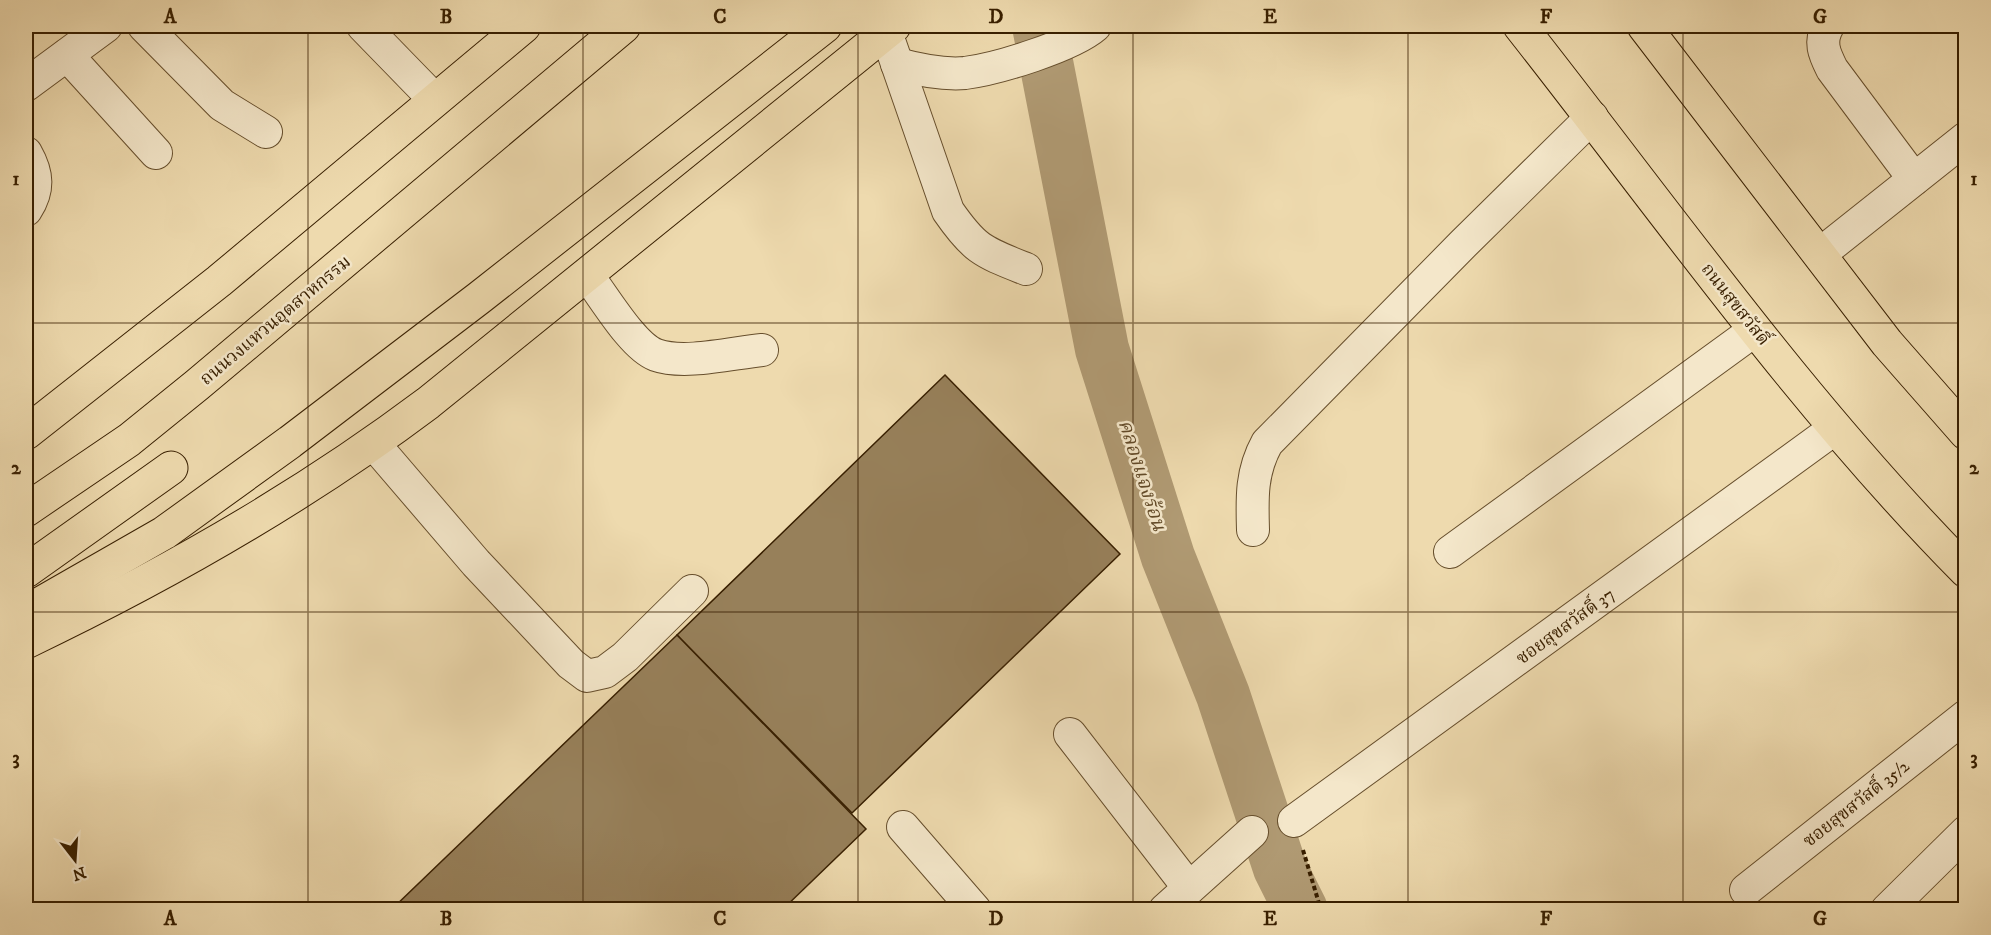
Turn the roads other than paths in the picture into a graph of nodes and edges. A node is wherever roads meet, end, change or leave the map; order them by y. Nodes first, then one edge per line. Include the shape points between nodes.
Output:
1 (106, 26) edge
2 (144, 26) edge
3 (363, 26) edge
4 (524, 26) edge
5 (624, 26) edge
6 (825, 26) edge
7 (1095, 26) edge
8 (1520, 26) edge
9 (1644, 26) edge
10 (1828, 26) edge
11 (890, 29) edge
12 (67, 55) junction
13 (897, 64) junction
14 (26, 85) edge
15 (435, 100) junction
16 (1592, 117) junction
17 (266, 132) dead end
18 (1965, 138) edge
19 (26, 153) edge
20 (156, 153) dead end
21 (1965, 162) edge
22 (1914, 179) junction
23 (26, 210) edge
24 (1826, 262) junction
25 (1026, 269) dead end
26 (587, 275) junction
27 (1755, 330) junction
28 (762, 350) dead end
29 (1834, 429) junction
30 (1965, 432) edge
31 (26, 433) edge
32 (374, 444) junction
33 (171, 468) dead end
34 (26, 510) edge
35 (1253, 530) dead end
36 (1450, 552) dead end
37 (26, 571) edge
38 (1965, 571) edge
39 (692, 591) dead end
40 (26, 612) edge
41 (26, 642) edge
42 (1965, 716) edge
43 (1070, 734) dead end
44 (1294, 821) dead end
45 (903, 827) dead end
46 (1252, 832) dead end
47 (1965, 832) edge
48 (1188, 888) junction
49 (1746, 890) dead end
50 (975, 909) edge
51 (1165, 909) edge
52 (1887, 909) edge

1 - 12 street
2 - 17 street via 222,105
3 - 15 street
4 - 15 main road
5 - 34 main road, ถนนวงแหวนอุตสาหกรรม via 197,385 129,440
6 - 40 main road via 290,442 164,533
7 - 13 street via 1065,45 966,73 927,72
8 - 16 main road, ถนนสุขสวัสดิ์
9 - 24 main road
10 - 22 street via 1823,35 1823,51 1832,69
11 - 13 street
11 - 26 main road
12 - 14 street
12 - 20 street
13 - 25 street via 948,211 982,252
15 - 31 main road via 219,281
16 - 27 main road, ถนนสุขสวัสดิ์
16 - 35 street via 1267,443 1256,462
18 - 22 street
19 - 23 street via 37,179 35,196
21 - 24 street
22 - 24 street
24 - 30 main road via 1887,343
26 - 28 street via 633,336 654,355 675,359
26 - 32 main road
27 - 29 main road, ถนนสุขสวัสดิ์
27 - 36 street
29 - 38 main road, ถนนสุขสวัสดิ์
29 - 44 street, ซอยสุขสวัสดิ์ 37
32 - 39 street via 476,562 571,664 587,676 605,672 625,657
32 - 41 main road via 213,545
33 - 37 main road
42 - 49 street, ซอยสุขสวัสดิ์ 35/2
43 - 48 street
45 - 50 street
46 - 48 street
47 - 52 street
48 - 51 street

